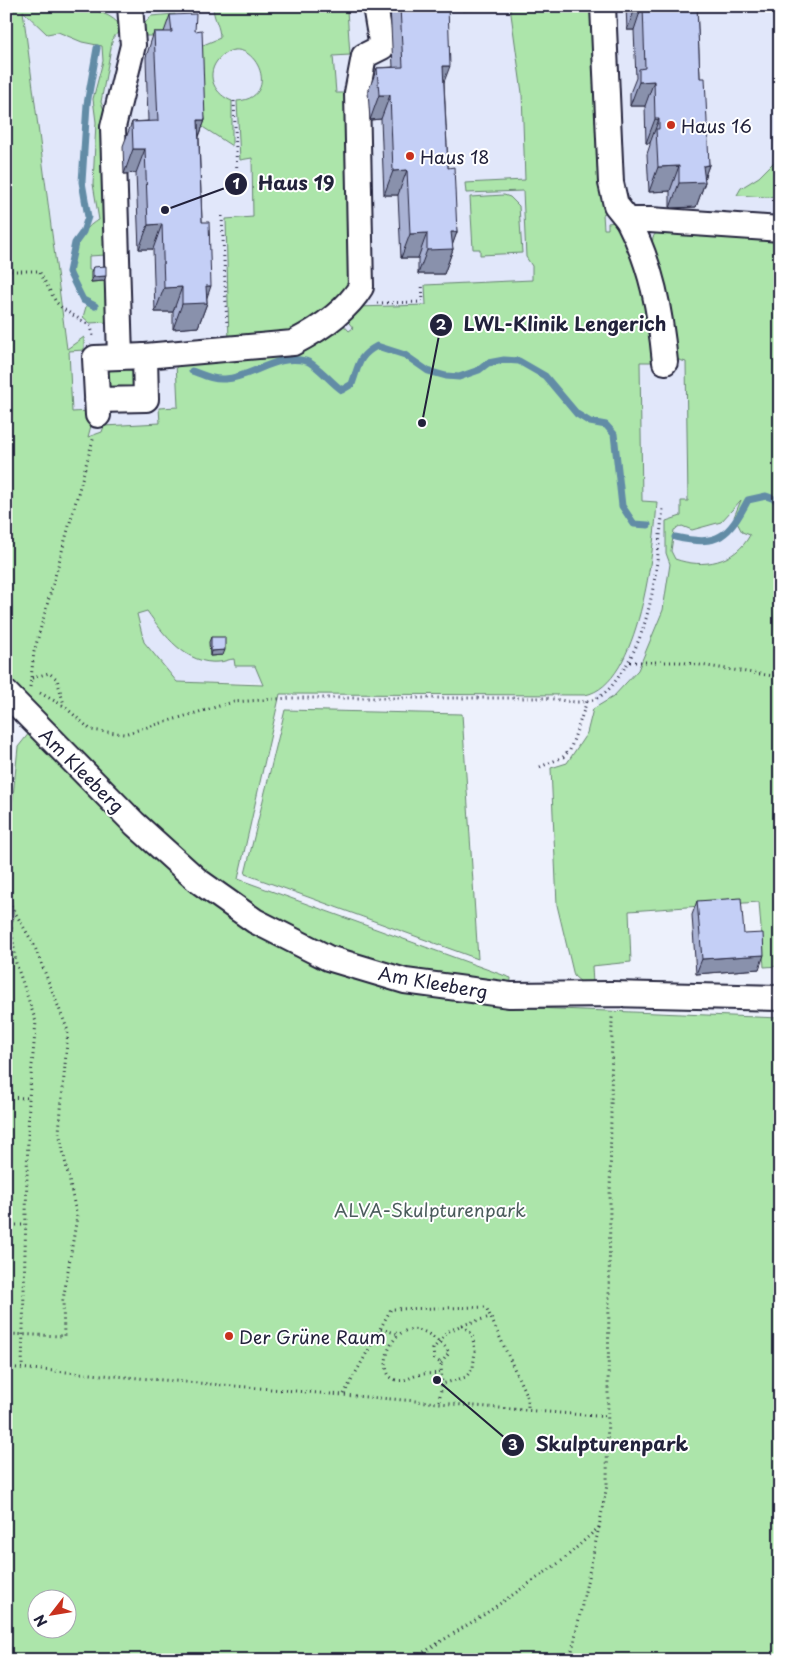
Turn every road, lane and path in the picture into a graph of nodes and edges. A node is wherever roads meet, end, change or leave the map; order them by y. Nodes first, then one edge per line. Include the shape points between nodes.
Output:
1 (130, 6) edge
2 (375, 6) edge
3 (603, 6) edge
4 (234, 101) dead end
5 (238, 174) dead end
6 (222, 216) dead end
7 (628, 220) junction
8 (780, 228) edge
9 (6, 271) edge
10 (422, 283) dead end
11 (352, 302) junction
12 (228, 349) junction
13 (145, 356) junction
14 (120, 357) junction
15 (95, 358) junction
16 (665, 362) dead end
17 (98, 408) junction
18 (663, 509) dead end
19 (630, 662) junction
20 (780, 677) edge
21 (32, 678) junction
22 (587, 701) junction
23 (8, 702) edge
24 (64, 706) junction
25 (540, 768) dead end
26 (7, 899) edge
27 (612, 994) junction
28 (780, 998) edge
29 (6, 1097) edge
30 (29, 1098) junction
31 (6, 1225) edge
32 (26, 1225) junction
33 (490, 1317) junction
34 (462, 1325) junction
35 (381, 1329) junction
36 (6, 1334) edge
37 (23, 1334) junction
38 (398, 1334) junction
39 (439, 1341) junction
40 (441, 1363) junction
41 (6, 1367) edge
42 (22, 1368) junction
43 (441, 1373) junction
44 (442, 1384) junction
45 (344, 1394) junction
46 (439, 1401) junction
47 (528, 1408) junction
48 (608, 1417) junction
49 (600, 1526) junction
50 (410, 1660) edge
51 (570, 1660) edge

1 - 14 street via 133,44 113,127
2 - 11 street via 382,47 364,56 357,93 360,287
3 - 7 street via 611,183 616,205
4 - 5 path
6 - 12 path
7 - 8 street
7 - 16 street via 642,248 656,298
9 - 15 path via 39,271 62,309 91,326
10 - 11 path via 423,302
11 - 12 street via 293,343
12 - 13 street
13 - 14 street
13 - 17 street via 146,399
14 - 15 street
15 - 17 street
17 - 21 path via 90,456 34,652
18 - 19 path via 654,586 640,641
19 - 20 path via 680,662
19 - 22 path via 608,692
21 - 24 path via 30,688
21 - 24 path via 49,673 57,680
22 - 24 path via 291,698 233,702 124,734 91,730
22 - 25 path via 570,750
23 - 27 street, Am Kleeberg via 197,880 255,921 328,958 405,981 510,995
26 - 30 path via 16,964 36,1022
26 - 37 path via 34,945 68,1031 60,1132 77,1217 64,1300 64,1336
27 - 28 street, Am Kleeberg
27 - 48 path
29 - 30 path
30 - 32 path
31 - 32 path
32 - 37 path
33 - 34 path
33 - 35 path via 486,1307 391,1309
33 - 47 path via 528,1399
34 - 39 path via 447,1332
34 - 44 path via 472,1334 473,1368 466,1377
35 - 38 path
35 - 45 path
36 - 37 path
37 - 42 path
38 - 39 path via 406,1330 422,1330
38 - 43 path via 388,1350 385,1364 388,1375 394,1380 406,1380 418,1375
39 - 40 path via 433,1350 434,1359
39 - 40 path via 449,1353
40 - 43 path
41 - 42 path
42 - 45 path
43 - 44 path
44 - 46 path
45 - 46 path
46 - 47 path
47 - 48 path
48 - 49 path via 607,1485
49 - 50 path via 563,1560 485,1614
49 - 51 path

